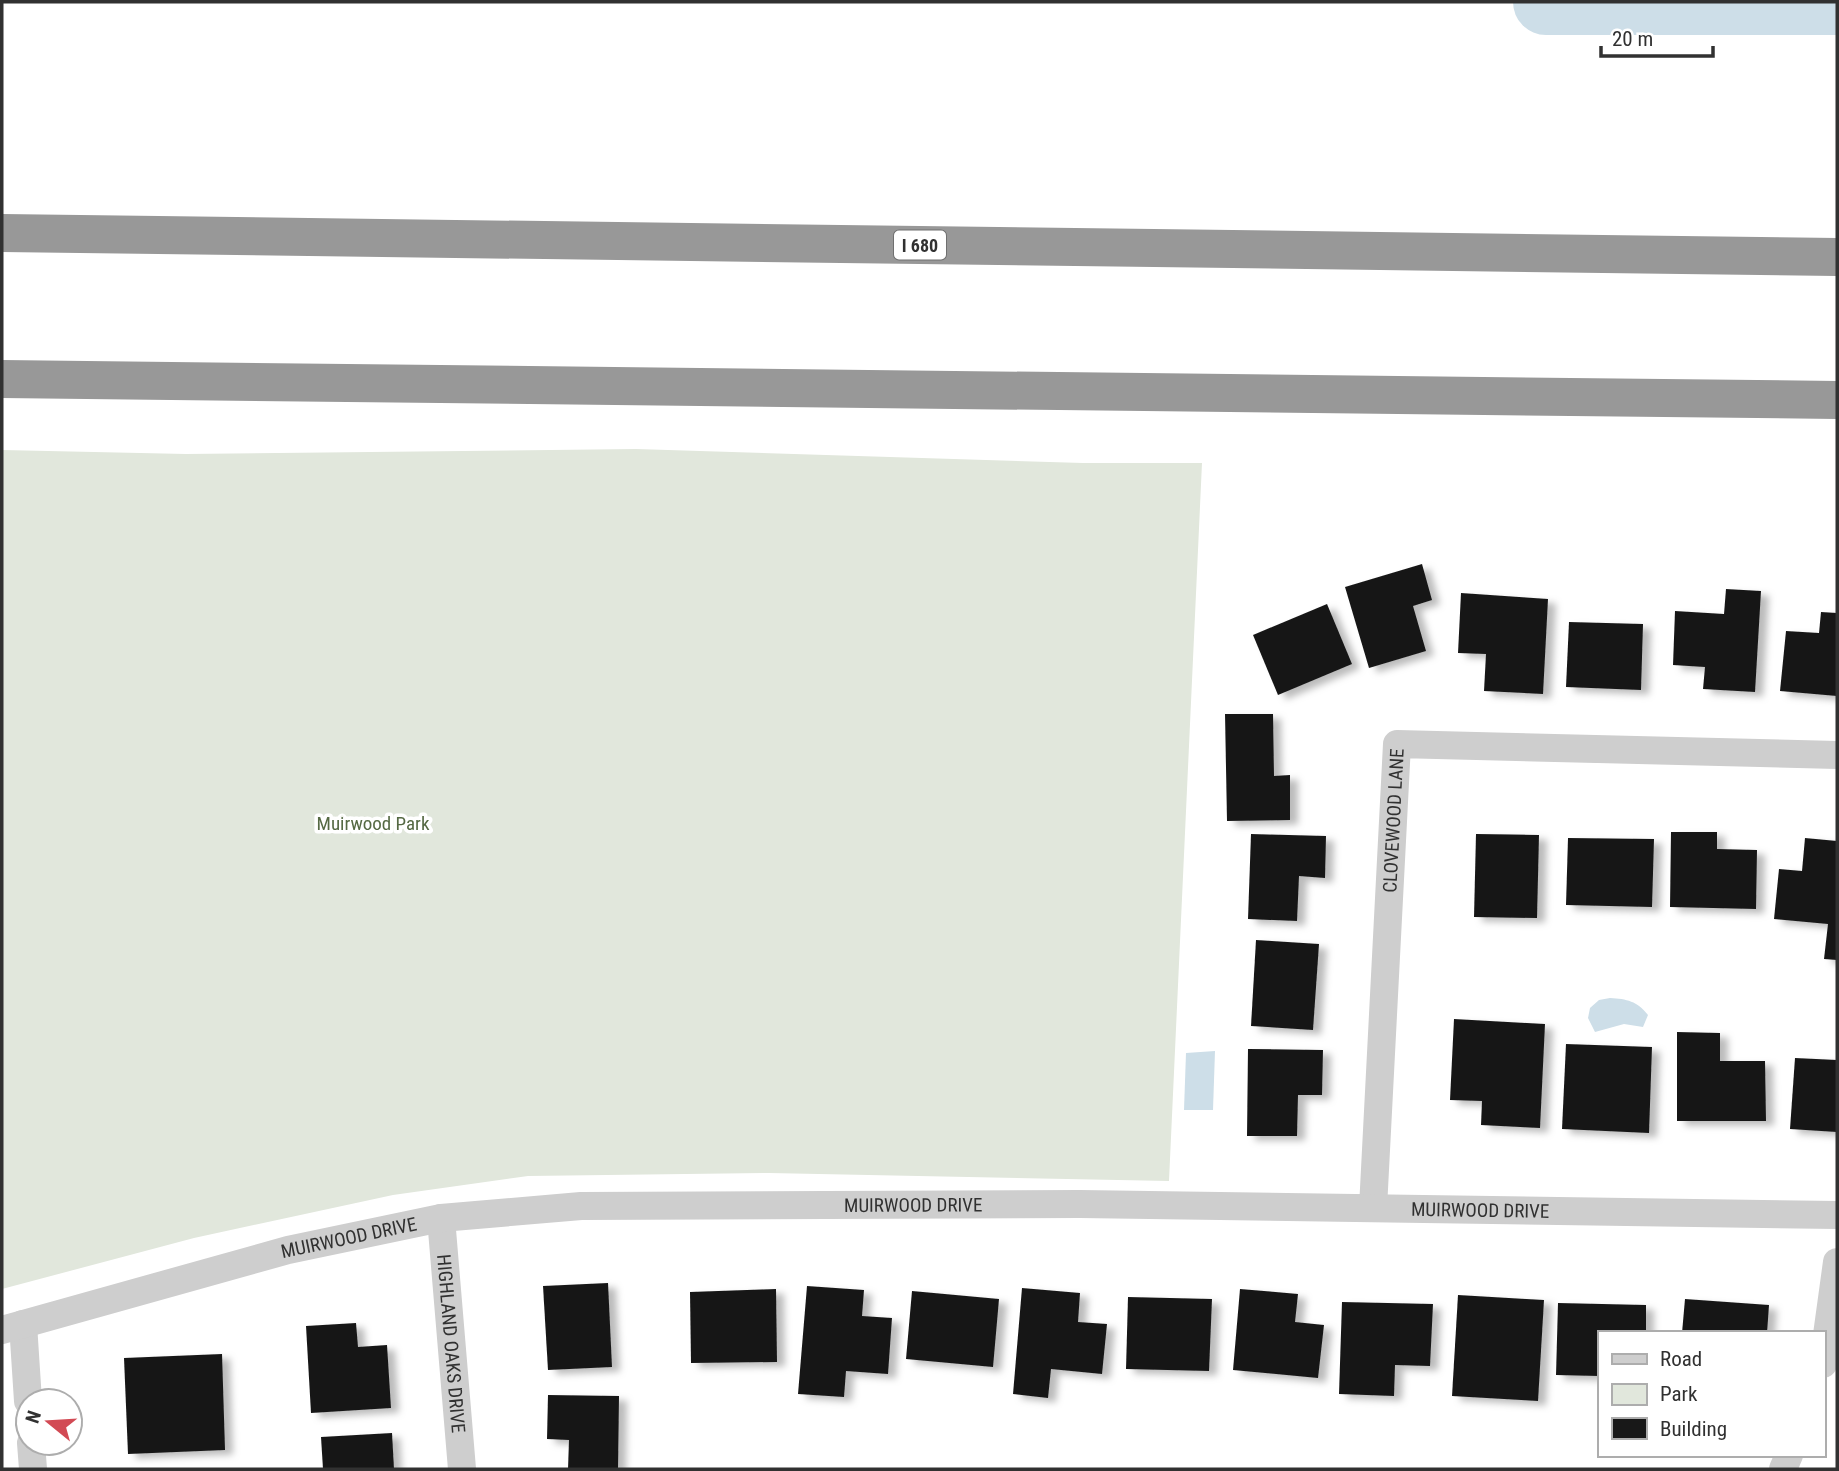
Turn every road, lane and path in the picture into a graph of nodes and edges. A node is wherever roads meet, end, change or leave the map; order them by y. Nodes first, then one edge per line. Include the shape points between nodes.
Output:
1 (2, 233) edge
2 (1837, 257) edge
3 (2, 379) edge
4 (1837, 400) edge
5 (1837, 755) edge
6 (1373, 1208) junction
7 (1837, 1215) edge
8 (441, 1218) junction
9 (1837, 1262) edge
10 (12, 1327) edge
11 (1825, 1349) edge
12 (25, 1387) edge
13 (462, 1469) edge

1 - 2 highway, I 680
3 - 4 highway
5 - 6 street, CLOVEWOOD LANE via 1397,744
6 - 7 street, MUIRWOOD DRIVE
6 - 8 street, MUIRWOOD DRIVE via 594,1206
8 - 10 street, MUIRWOOD DRIVE via 288,1250
8 - 13 street, HIGHLAND OAKS DRIVE
9 - 11 street
10 - 12 street

